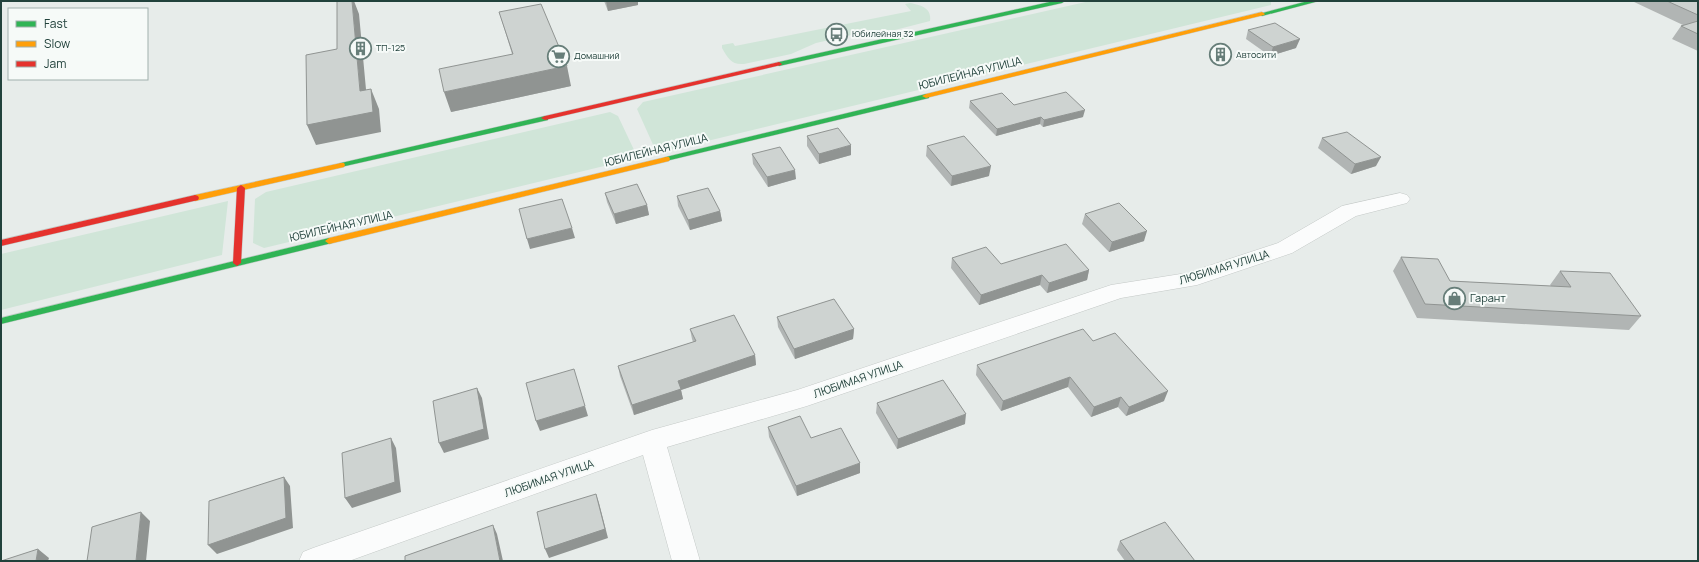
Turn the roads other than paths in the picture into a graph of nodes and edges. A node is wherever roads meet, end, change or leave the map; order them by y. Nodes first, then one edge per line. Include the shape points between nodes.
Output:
1 (1062, 1) edge
2 (1283, 1) edge
3 (1316, 1) edge
4 (1292, 7) junction
5 (241, 188) junction
6 (1400, 198) dead end
7 (1, 243) edge
8 (237, 263) junction
9 (1, 321) edge
10 (652, 441) junction
11 (313, 561) edge
12 (686, 561) edge

1 - 5 main road via 912,33
2 - 4 main road
3 - 4 main road, ЮБИЛЕЙНАЯ УЛИЦА
4 - 8 main road, ЮБИЛЕЙНАЯ УЛИЦА
5 - 7 main road
5 - 8 main road
6 - 10 street, ЛЮБИМАЯ УЛИЦА via 1349,211 1285,248 1189,280 1119,291 798,399
8 - 9 main road, ЮБИЛЕЙНАЯ УЛИЦА
10 - 11 street, ЛЮБИМАЯ УЛИЦА
10 - 12 street

